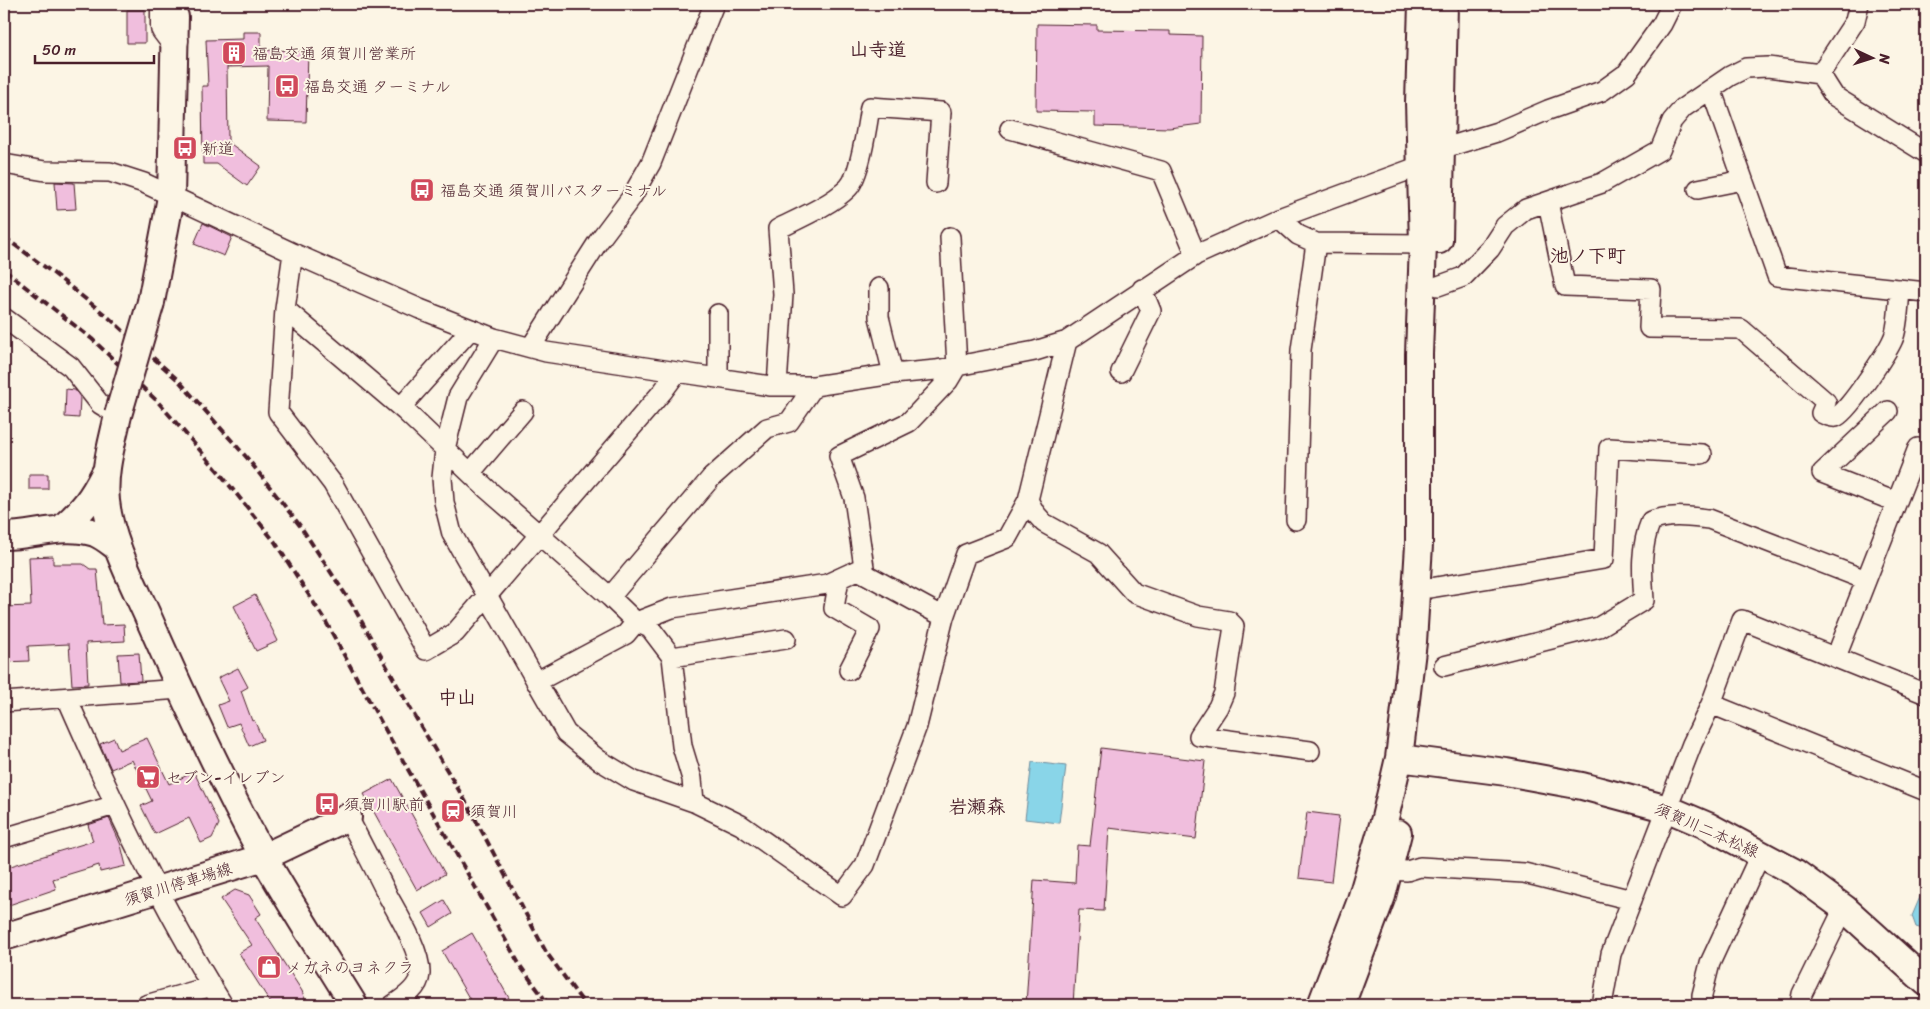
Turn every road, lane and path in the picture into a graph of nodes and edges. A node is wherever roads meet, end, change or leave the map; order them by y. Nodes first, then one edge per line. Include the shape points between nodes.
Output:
1 (165, 4) edge
2 (175, 4) edge
3 (714, 4) edge
4 (1422, 4) edge
5 (1430, 4) edge
6 (1444, 4) edge
7 (1672, 4) edge
8 (1858, 4) edge
9 (174, 40) junction
10 (1820, 74) junction
11 (1710, 89) junction
12 (1010, 129) dead end
13 (1441, 149) junction
14 (1926, 153) edge
15 (4, 164) edge
16 (1420, 166) junction
17 (1743, 180) junction
18 (936, 182) dead end
19 (1698, 189) dead end
20 (171, 197) junction
21 (1548, 202) junction
22 (1279, 218) junction
23 (950, 238) dead end
24 (1316, 243) junction
25 (1423, 244) junction
26 (293, 253) junction
27 (1196, 255) junction
28 (1438, 286) junction
29 (879, 288) dead end
30 (1142, 289) junction
31 (1900, 289) junction
32 (1926, 292) edge
33 (285, 309) junction
34 (718, 314) dead end
35 (4, 318) edge
36 (472, 329) junction
37 (494, 338) junction
38 (1067, 341) junction
39 (531, 348) junction
40 (957, 366) junction
41 (677, 372) junction
42 (1121, 372) dead end
43 (894, 374) junction
44 (718, 378) junction
45 (777, 386) junction
46 (814, 386) junction
47 (401, 407) junction
48 (523, 411) dead end
49 (1888, 411) dead end
50 (118, 415) junction
51 (445, 449) junction
52 (1926, 452) edge
53 (1702, 454) dead end
54 (470, 473) junction
55 (105, 474) junction
56 (1028, 500) junction
57 (1896, 502) junction
58 (1296, 520) dead end
59 (61, 529) junction
60 (539, 535) junction
61 (4, 536) edge
62 (118, 548) junction
63 (858, 570) junction
64 (839, 579) junction
65 (1866, 580) junction
66 (1430, 588) junction
67 (487, 596) junction
68 (610, 597) junction
69 (944, 618) junction
70 (636, 622) junction
71 (786, 639) dead end
72 (672, 657) junction
73 (1836, 657) junction
74 (1444, 666) dead end
75 (849, 670) dead end
76 (536, 682) junction
77 (180, 689) junction
78 (1926, 694) edge
79 (67, 698) junction
80 (4, 702) edge
81 (1711, 704) junction
82 (1310, 751) dead end
83 (1408, 759) junction
84 (1926, 791) edge
85 (694, 802) junction
86 (114, 805) junction
87 (1668, 809) junction
88 (348, 817) joint
89 (4, 838) edge
90 (1761, 853) junction
91 (264, 857) junction
92 (1388, 870) junction
93 (158, 890) junction
94 (1632, 900) junction
95 (1844, 908) junction
96 (4, 937) edge
97 (1926, 982) edge
98 (212, 986) junction
99 (146, 1005) edge
100 (223, 1005) edge
101 (354, 1005) edge
102 (393, 1005) edge
103 (1321, 1005) edge
104 (1341, 1005) edge
105 (1602, 1005) edge
106 (1702, 1005) edge
107 (1800, 1005) edge

1 - 9 highway via 166,28
2 - 9 street
3 - 39 street via 651,163
4 - 16 street
5 - 16 street via 1428,118
6 - 13 street
7 - 13 street via 1662,24 1627,73 1602,90 1497,132
8 - 10 street via 1855,21
9 - 20 street
10 - 11 street via 1768,67 1746,68
10 - 14 street via 1834,96
11 - 17 street
11 - 21 street via 1683,108 1672,121 1660,150 1602,183
12 - 27 street via 1161,171
13 - 16 street
13 - 28 street
15 - 20 street via 45,171 110,172 144,183
16 - 22 street
16 - 25 street
17 - 19 street
17 - 31 street via 1777,276
18 - 45 street via 941,112 870,107 850,187 835,199 778,229 783,294
20 - 26 street
20 - 50 street, bridge via 151,302
21 - 28 street via 1526,209 1505,226 1490,249 1463,277
21 - 31 street via 1565,286 1651,289 1649,328 1741,329 1826,402 1821,413 1829,417 1840,415 1856,397 1894,338
22 - 24 street via 1298,235
22 - 27 street
23 - 40 street
24 - 25 street
24 - 58 street via 1301,350
25 - 83 street via 1419,354 1419,545
26 - 33 street
26 - 36 street
27 - 30 street
28 - 66 street
29 - 43 street via 879,317
30 - 38 street
30 - 42 street via 1151,311
31 - 32 street
33 - 47 street
33 - 67 street via 278,412 333,484 426,650 456,633
34 - 44 street
35 - 50 street via 70,367 100,404
36 - 37 street
36 - 47 street
37 - 39 street
37 - 51 street via 458,397
38 - 40 street via 1035,351
38 - 56 street
39 - 41 street
40 - 43 street
40 - 63 street via 948,381 909,422 839,456 854,498 864,567
41 - 44 street
41 - 60 street
43 - 46 street
44 - 45 street
45 - 46 street
46 - 68 street via 789,422 767,428 711,478
47 - 51 street
48 - 54 street
49 - 57 street via 1822,473
50 - 55 street
51 - 54 street
51 - 67 street via 442,478 452,534
52 - 57 street via 1918,448
53 - 66 street via 1610,448 1604,559
54 - 60 street
55 - 59 street via 91,500
55 - 62 street via 106,501
56 - 69 street via 1007,538 966,554
56 - 82 street via 1044,523 1098,553 1134,593 1198,616 1229,621 1234,626 1224,694 1199,736
57 - 65 street
59 - 61 street
59 - 62 street via 97,534
60 - 67 street
60 - 68 street
62 - 77 street
63 - 64 street
63 - 69 street
64 - 70 street via 828,584 672,608
64 - 75 street via 834,608 870,630
65 - 73 street
65 - 74 street via 1709,520 1664,517 1651,521 1646,534 1642,562 1644,600 1599,627
66 - 83 street via 1424,685
67 - 76 street
68 - 70 street
69 - 85 street via 918,726 865,865 842,896 741,825
70 - 72 street via 650,628
70 - 76 street via 626,634
71 - 72 street
72 - 85 street via 682,746 692,779
73 - 78 street
73 - 81 street via 1742,620
76 - 85 street via 566,732 599,760 634,781
77 - 79 street
77 - 91 street
79 - 80 street
79 - 86 street
81 - 84 street
81 - 87 street
83 - 87 street, 須賀川二本松線 via 1582,786
83 - 92 street
83 - 103 street via 1360,903
86 - 89 street
86 - 93 street
87 - 90 street, 須賀川二本松線
87 - 94 street
88 - 91 street, 須賀川停車場線
88 - 102 street via 416,956 420,973 418,981
90 - 95 street, 須賀川二本松線 via 1796,872
90 - 106 street via 1710,963
91 - 93 street, 須賀川停車場線
91 - 101 street
92 - 94 street via 1420,867 1524,873
92 - 104 street via 1382,896
93 - 96 street, 須賀川停車場線
93 - 98 street
94 - 105 street via 1611,954
95 - 97 street, 須賀川二本松線
95 - 107 street via 1802,994
98 - 99 street
98 - 100 street

